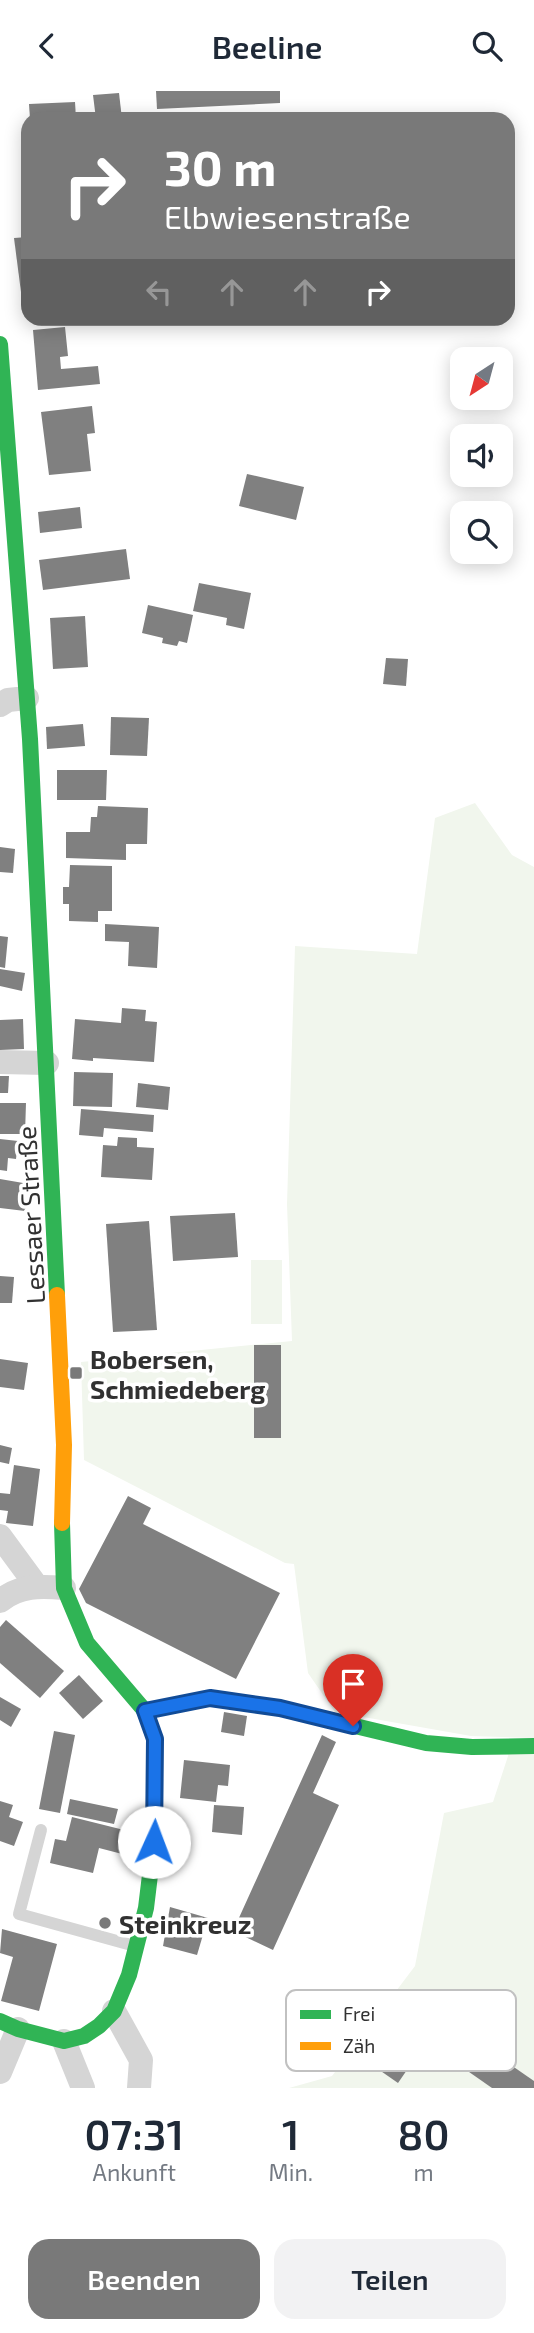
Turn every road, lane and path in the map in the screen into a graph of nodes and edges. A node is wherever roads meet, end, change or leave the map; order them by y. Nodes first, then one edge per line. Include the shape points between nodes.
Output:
1 (0, 344) edge
2 (1, 384) edge
3 (27, 698) junction
4 (0, 705) edge
5 (0, 1062) edge
6 (47, 1063) junction
7 (0, 1536) edge
8 (36, 1585) junction
9 (64, 1588) junction
10 (0, 1601) edge
11 (145, 1711) junction
12 (534, 1746) edge
13 (41, 1830) dead end
14 (137, 1946) junction
15 (114, 2011) junction
16 (9, 2025) edge
17 (74, 2038) junction
18 (0, 2072) edge
19 (83, 2088) edge
20 (139, 2088) edge

1 - 2 street, Lessaer Straße
2 - 3 street, Lessaer Straße
3 - 4 street
3 - 6 street, Lessaer Straße
5 - 6 street
6 - 9 street, Lessaer Straße via 64,1445
7 - 8 street
8 - 9 street
8 - 10 street
9 - 11 street, Lessaer Straße via 86,1643
11 - 12 street via 210,1698 280,1708 426,1743
11 - 14 street, Lessaer Straße via 155,1739 154,1842
13 - 14 lane via 19,1914
14 - 15 street, Lessaer Straße
15 - 17 street, Lessaer Straße via 99,2026
15 - 20 street via 141,2060
16 - 17 street
16 - 18 street
17 - 19 street

